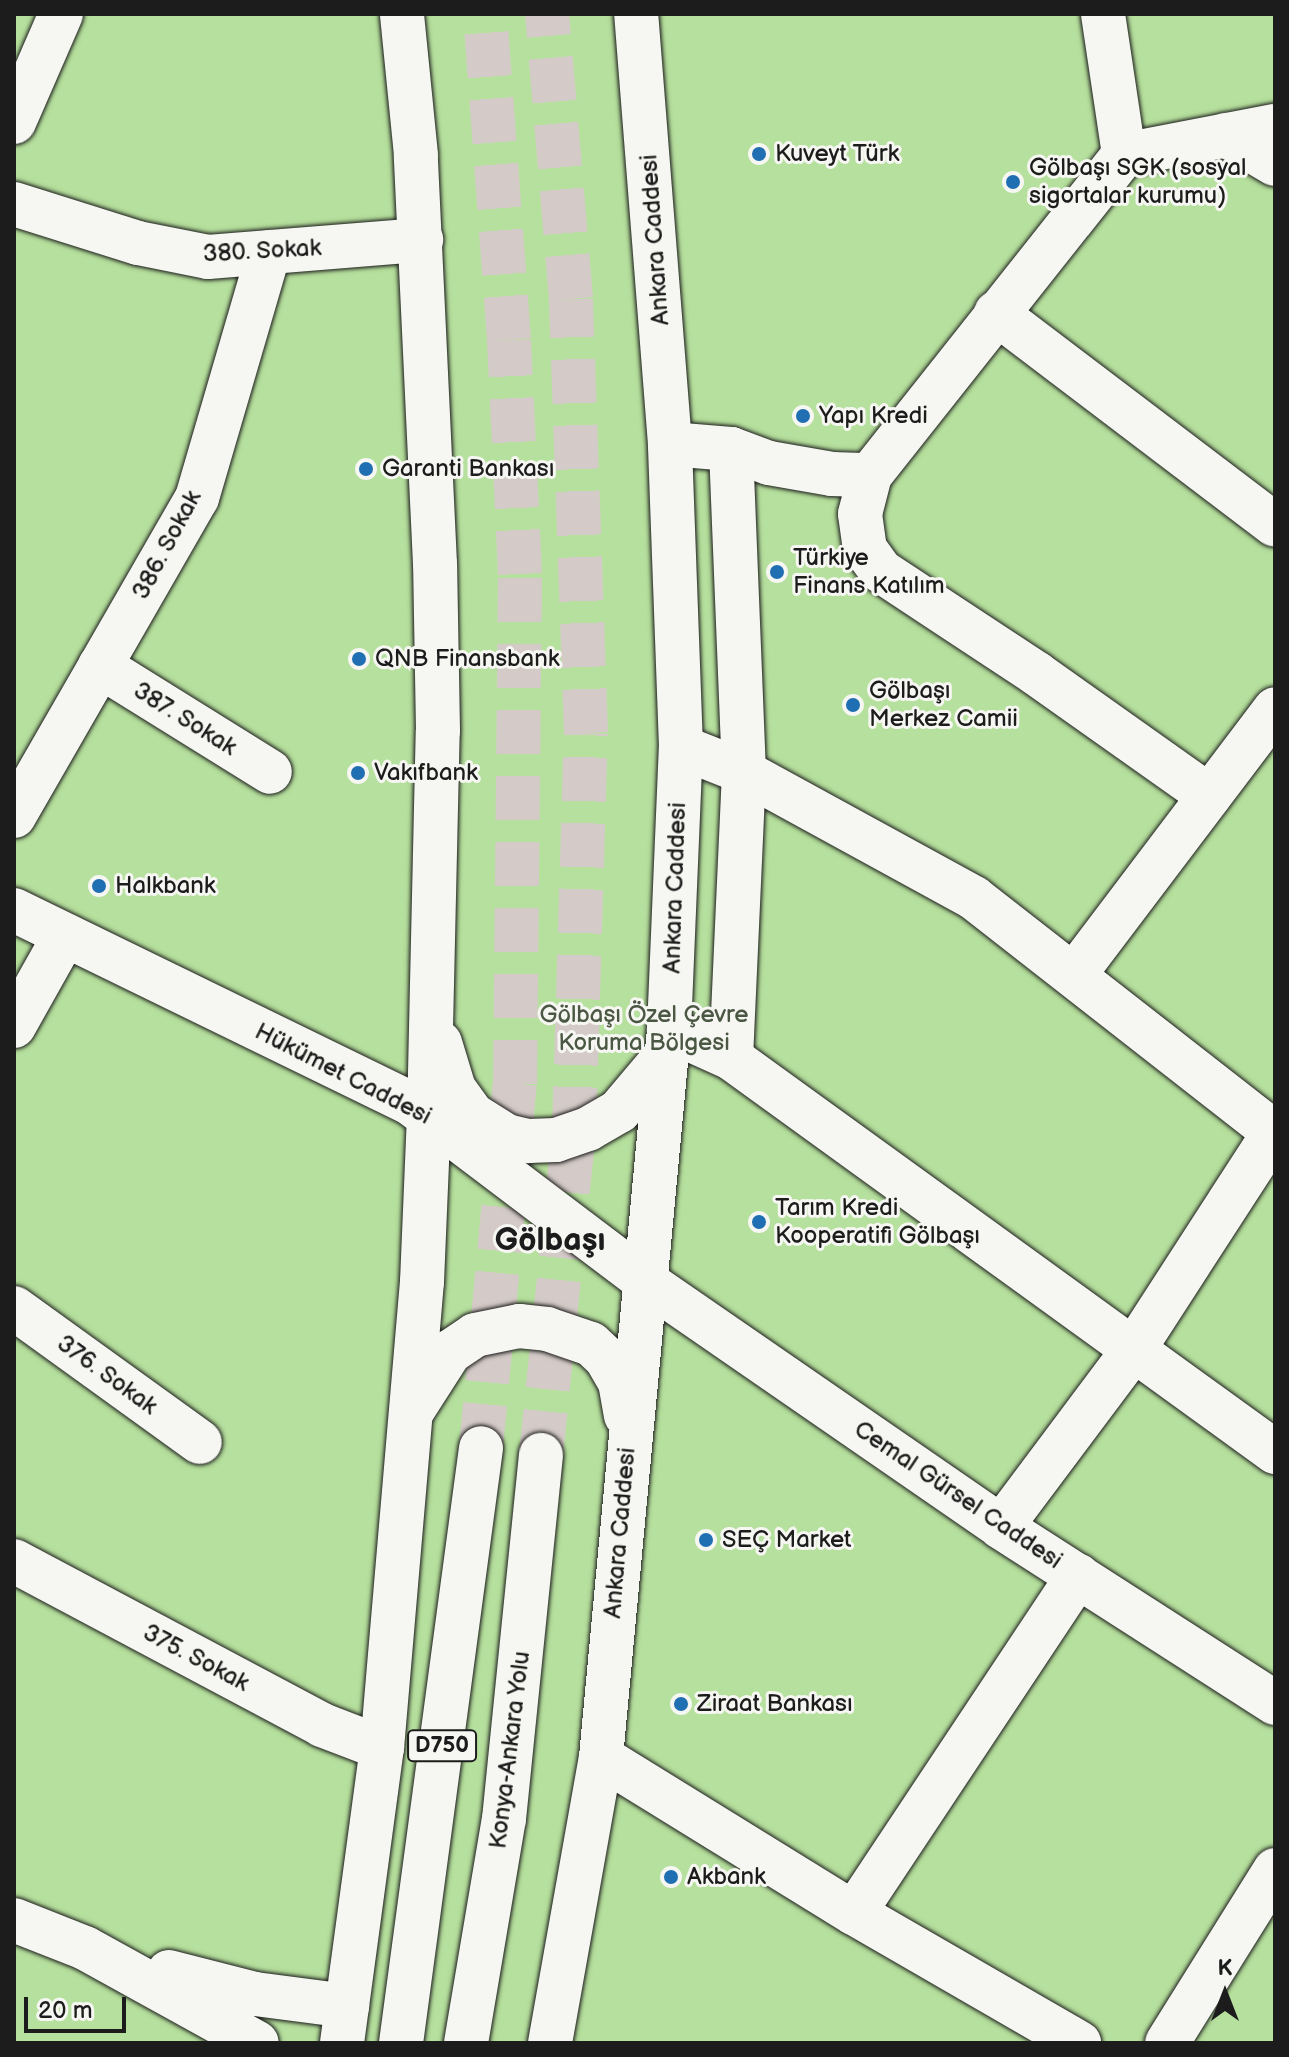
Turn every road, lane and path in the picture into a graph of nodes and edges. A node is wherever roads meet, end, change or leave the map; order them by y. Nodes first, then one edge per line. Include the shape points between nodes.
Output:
1 (61, 14) edge
2 (402, 14) edge
3 (636, 14) edge
4 (1103, 14) edge
5 (14, 122) edge
6 (1275, 126) edge
7 (1226, 135) junction
8 (1124, 155) junction
9 (1275, 164) edge
10 (14, 204) edge
11 (421, 240) junction
12 (269, 252) junction
13 (996, 313) junction
14 (670, 444) junction
15 (731, 449) junction
16 (870, 475) junction
17 (1275, 525) edge
18 (100, 666) junction
19 (1271, 722) edge
20 (681, 747) junction
21 (270, 772) dead end
22 (744, 772) junction
23 (1209, 796) junction
24 (14, 816) edge
25 (14, 910) edge
26 (65, 935) junction
27 (432, 973) junction
28 (1074, 975) junction
29 (14, 1026) edge
30 (668, 1042) junction
31 (731, 1058) junction
32 (429, 1116) junction
33 (1275, 1133) edge
34 (645, 1281) junction
35 (14, 1308) edge
36 (1134, 1349) junction
37 (410, 1414) junction
38 (629, 1437) junction
39 (200, 1442) dead end
40 (481, 1448) tunnel mouth
41 (1275, 1452) edge
42 (541, 1455) tunnel mouth
43 (1001, 1527) junction
44 (14, 1561) edge
45 (1078, 1576) junction
46 (1275, 1703) edge
47 (382, 1748) junction
48 (601, 1757) junction
49 (1275, 1870) edge
50 (854, 1913) junction
51 (14, 1920) edge
52 (85, 1948) junction
53 (344, 2025) edge
54 (257, 2043) edge
55 (401, 2043) edge
56 (466, 2043) edge
57 (550, 2043) edge
58 (1079, 2043) edge
59 (1167, 2043) edge

1 - 5 main road
2 - 11 main road
3 - 14 main road, Ankara Caddesi
4 - 8 main road
6 - 7 main road
7 - 8 main road
7 - 9 main road
8 - 13 main road
10 - 12 main road, 380. Sokak via 138,243 208,257
11 - 12 main road, 380. Sokak
11 - 27 main road via 438,731
12 - 18 main road, 386. Sokak via 197,498
13 - 16 main road
13 - 17 main road
14 - 15 main road
14 - 20 main road, Ankara Caddesi
15 - 16 main road via 769,463
15 - 22 main road
16 - 23 main road via 860,514 865,549 881,571
18 - 21 main road, 387. Sokak
18 - 24 main road, 386. Sokak
19 - 23 main road
20 - 22 main road
20 - 30 main road, Ankara Caddesi
22 - 28 main road via 974,898
22 - 31 main road
23 - 28 main road
25 - 26 main road, Hükümet Caddesi
26 - 29 main road
26 - 32 main road, Hükümet Caddesi
27 - 30 main road via 441,1056 454,1089 473,1115 506,1136 556,1140 588,1129 619,1111
27 - 32 main road
28 - 33 main road
30 - 31 main road
30 - 34 main road, Ankara Caddesi
31 - 36 main road
32 - 34 main road, Hükümet Caddesi
32 - 37 main road
33 - 36 main road
34 - 38 main road, Ankara Caddesi
34 - 43 main road, Cemal Gürsel Caddesi
35 - 39 main road, 376. Sokak
36 - 41 main road
36 - 43 main road
37 - 38 main road via 450,1352 475,1335 519,1326 591,1344 606,1358 620,1382
37 - 47 main road
38 - 48 main road, Ankara Caddesi
40 - 55 main road, D750
42 - 56 main road, Konya-Ankara Yolu / D750 via 504,1819
43 - 45 main road, Cemal Gürsel Caddesi
44 - 47 main road, 375. Sokak via 322,1725
45 - 46 main road, Cemal Gürsel Caddesi
45 - 50 main road
47 - 53 main road
48 - 50 main road
48 - 57 main road, Ankara Caddesi
49 - 59 main road
50 - 58 main road
51 - 52 main road
52 - 53 main road via 291,2001
52 - 54 main road

